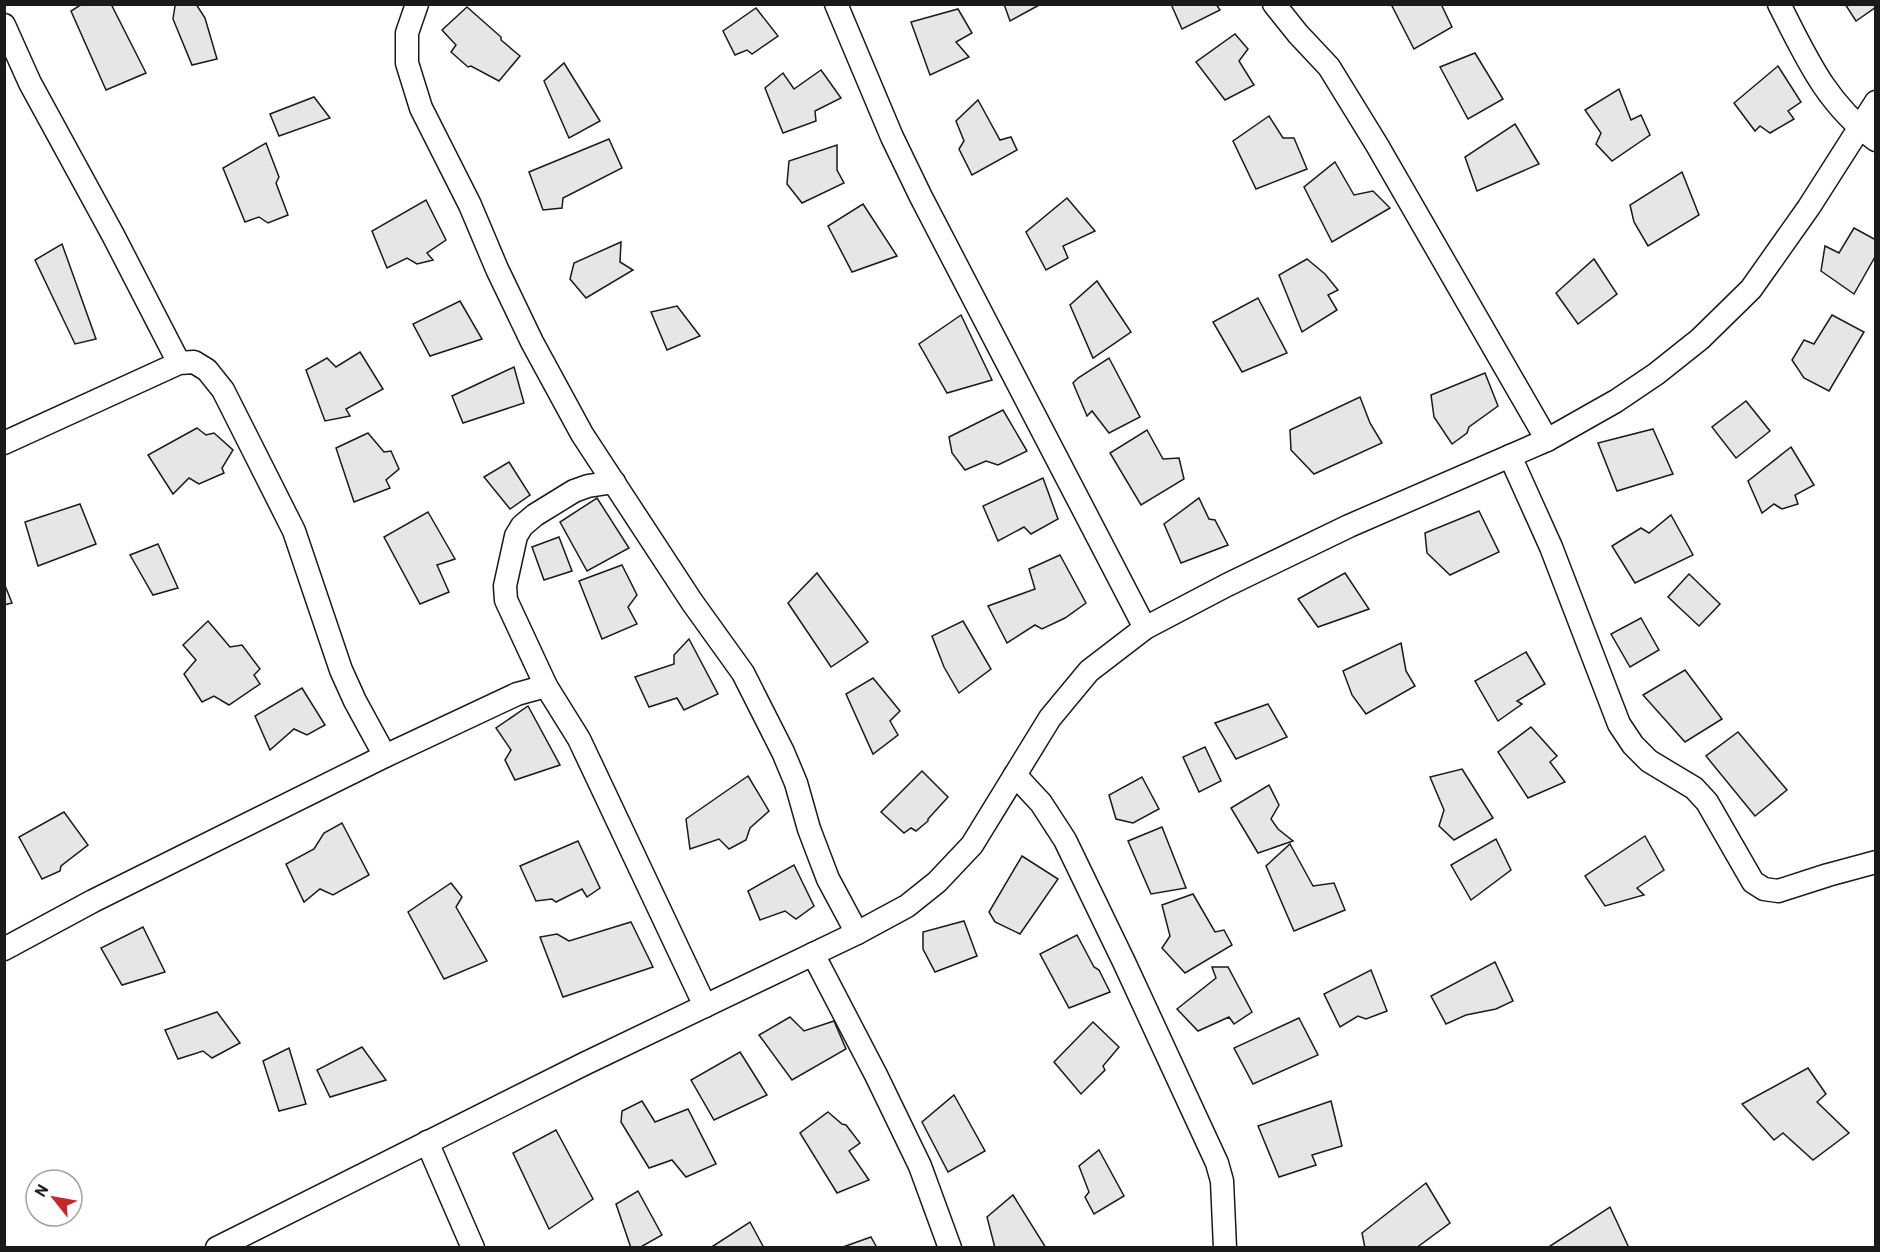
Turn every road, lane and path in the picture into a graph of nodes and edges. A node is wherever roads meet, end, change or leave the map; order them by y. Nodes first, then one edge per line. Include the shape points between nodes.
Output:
1 (417, 4) edge
2 (836, 4) edge
3 (1274, 4) edge
4 (1779, 4) edge
5 (4, 25) edge
6 (1875, 102) edge
7 (1868, 134) edge
8 (179, 363) junction
9 (1547, 440) junction
10 (4, 443) edge
11 (1510, 456) junction
12 (614, 482) junction
13 (1145, 628) junction
14 (546, 686) junction
15 (385, 756) junction
16 (1015, 775) junction
17 (1875, 862) edge
18 (857, 933) junction
19 (4, 949) edge
20 (813, 954) junction
21 (705, 1006) junction
22 (427, 1142) junction
23 (218, 1248) edge
24 (473, 1248) edge
25 (950, 1248) edge
26 (1225, 1248) edge

1 - 12 street via 407,33 407,63 421,108 532,342 582,434
2 - 13 street via 921,197
3 - 9 street via 1329,67
4 - 7 street via 1818,79 1834,102
5 - 8 street via 30,83
6 - 7 street
7 - 9 street via 1809,207 1751,289 1700,339 1616,401
8 - 10 street
8 - 15 street via 194,362 207,370 223,390 294,531 341,670
9 - 11 street
11 - 13 street via 1339,531
11 - 17 street via 1551,547 1619,724 1649,761 1694,788 1707,802 1754,882 1764,889 1778,891
12 - 14 street via 574,491 535,515 516,536 505,586 506,600
12 - 18 street via 743,673 783,752 828,879
13 - 16 street via 1089,671 1050,718
14 - 15 street via 517,694
14 - 21 street via 579,739
15 - 19 street
16 - 18 street via 972,845 937,882 907,906
16 - 26 street via 1041,803 1065,840 1217,1163 1222,1181
18 - 20 street
20 - 21 street
20 - 25 street via 920,1166
21 - 22 street
22 - 23 street
22 - 24 street

